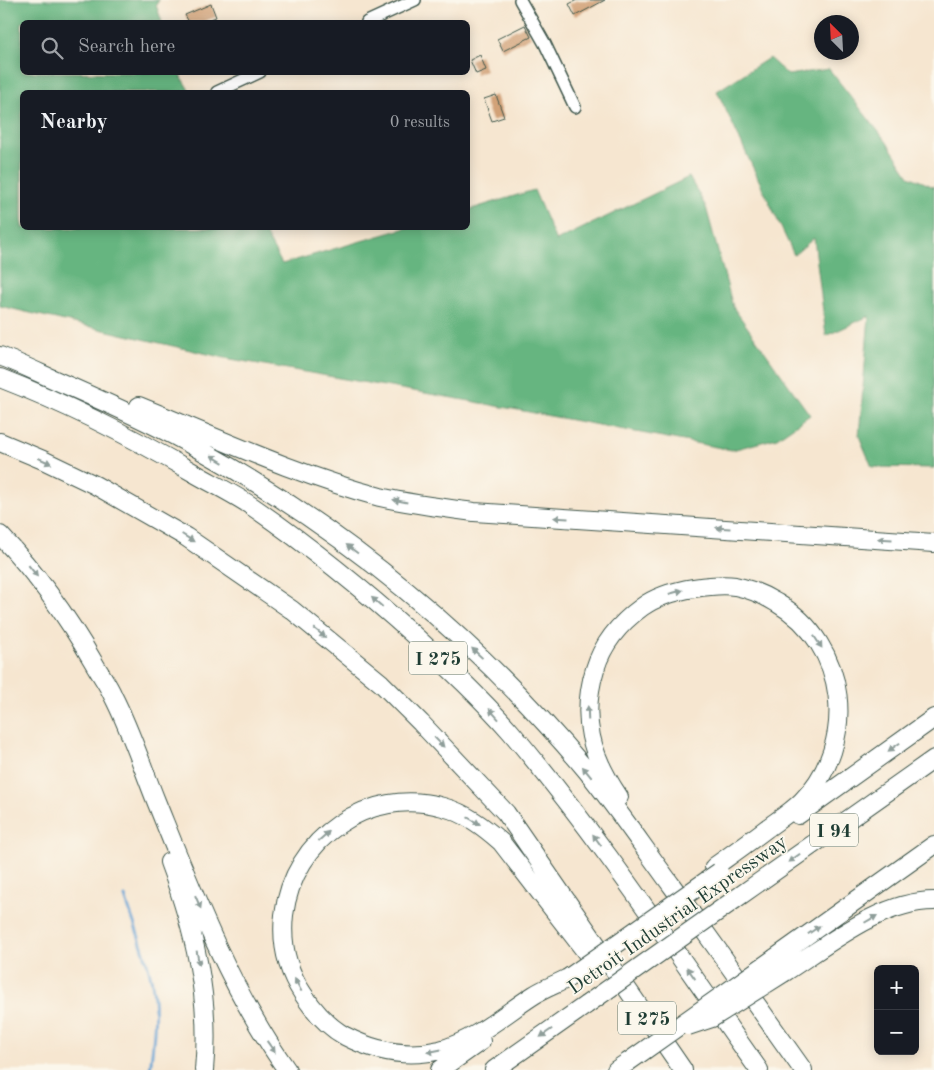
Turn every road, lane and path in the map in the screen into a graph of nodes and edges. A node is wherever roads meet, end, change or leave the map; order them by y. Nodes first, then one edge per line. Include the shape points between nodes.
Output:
1 (415, 0) edge
2 (520, 0) edge
3 (371, 20) edge
4 (254, 75) edge
5 (221, 90) edge
6 (575, 107) dead end
7 (2, 357) edge
8 (0, 378) edge
9 (0, 442) edge
10 (0, 535) edge
11 (934, 543) edge
12 (95, 665) junction
13 (934, 718) edge
14 (934, 759) edge
15 (934, 845) edge
16 (717, 870) junction
17 (934, 900) edge
18 (710, 938) junction
19 (780, 965) junction
20 (614, 972) junction
21 (568, 978) junction
22 (782, 1040) junction
23 (622, 1066) edge
24 (204, 1070) edge
25 (287, 1070) edge
26 (440, 1070) edge
27 (494, 1070) edge
28 (683, 1070) edge
29 (759, 1070) edge
30 (804, 1070) edge
31 (810, 1070) edge

1 - 3 street
2 - 6 street
4 - 5 street
11 -> 7 highway via 474,512 400,501 287,466 41,366
18 -> 7 highway via 588,773 508,684 419,601 315,521 203,451 155,425
29 -> 8 highway, I 275 via 562,795 509,730 419,640 348,576 251,506 165,456
9 -> 20 highway, I 275 via 95,485 186,537 292,610 381,683 506,813
10 -> 12 highway via 54,598
12 -> 24 highway via 190,922 203,990 206,1024
12 -> 25 highway via 113,695 229,972 265,1039
13 -> 16 highway
14 -> 27 highway, Detroit Industrial Expressway / I 94, bridge
19 -> 15 highway
18 -> 16 highway via 597,760 589,733 587,710 589,687 597,661 609,638 627,618 651,600 675,591 709,585 735,586 760,593 798,617 812,632 833,672 839,716 831,754 802,801
16 - 21 highway, bridge
19 -> 17 highway via 883,912 908,903
18 - 22 highway
19 - 23 highway, bridge via 712,1018 668,1033
21 -> 20 highway via 536,994 475,1035 440,1050 406,1053 370,1047 329,1025 298,987 287,959 284,940 288,891 303,861 318,841 352,815 397,803 420,802 442,807 482,826 501,842 596,965
20 - 28 highway, I 275
21 - 26 highway
22 - 30 highway
22 - 31 highway

